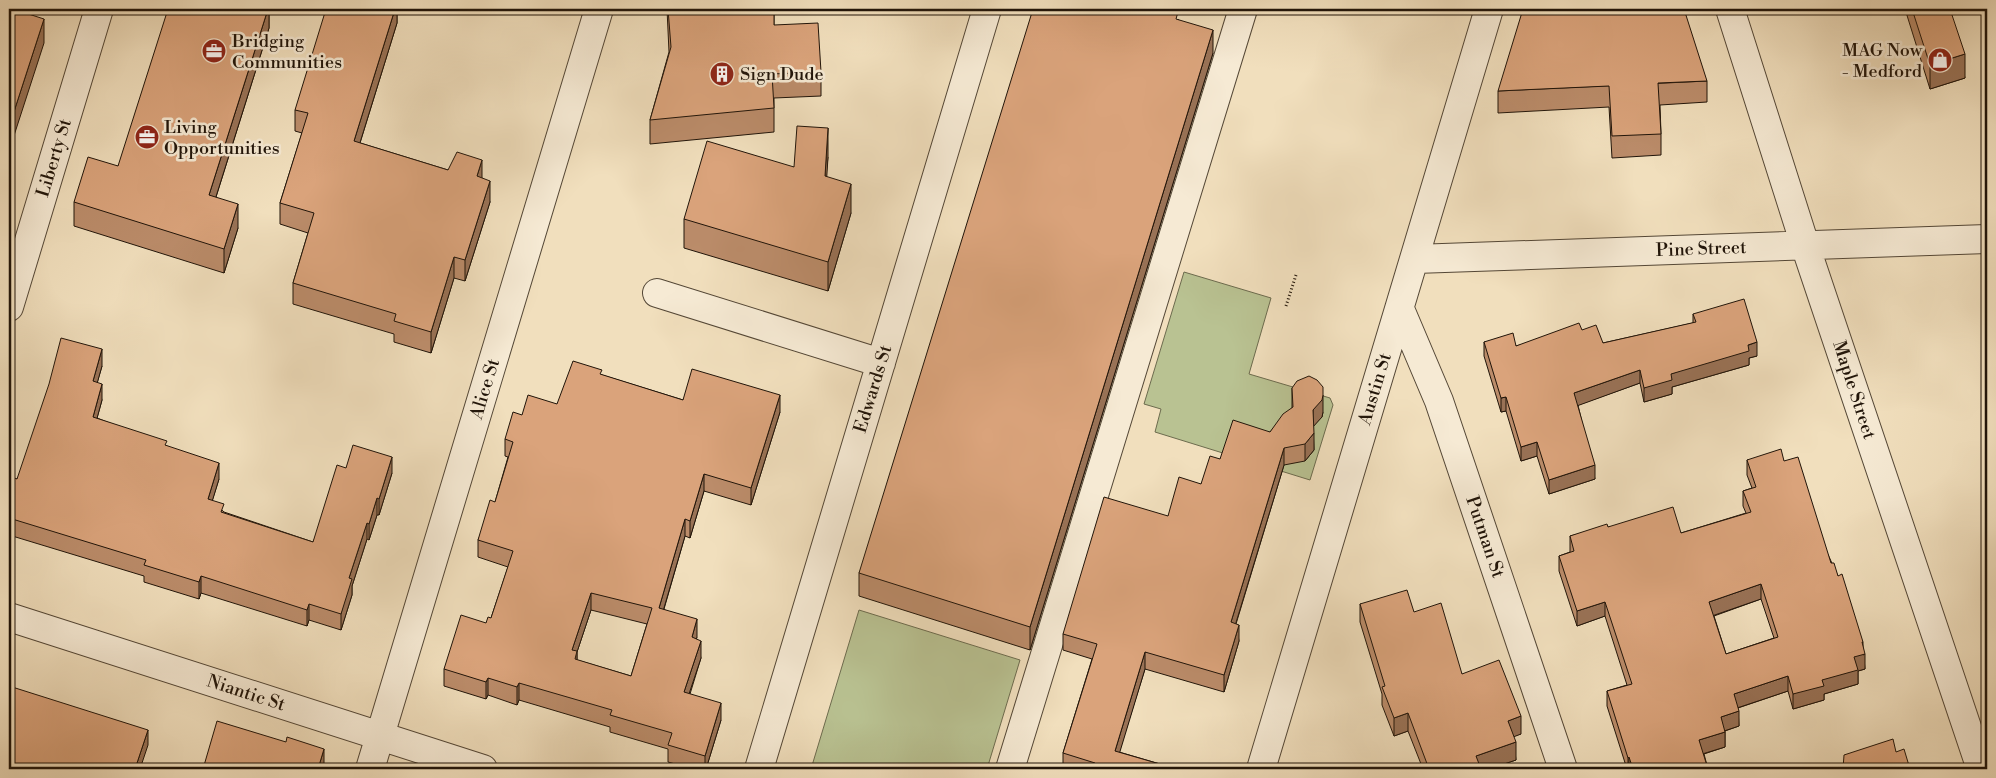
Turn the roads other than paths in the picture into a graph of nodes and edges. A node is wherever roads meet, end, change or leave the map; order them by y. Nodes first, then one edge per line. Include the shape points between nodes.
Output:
1 (99, 9) edge
2 (599, 9) edge
3 (987, 9) edge
4 (1243, 9) edge
5 (1490, 9) edge
6 (1730, 9) edge
7 (1987, 239) edge
8 (1805, 245) junction
9 (1415, 259) junction
10 (657, 293) dead end
11 (9, 307) edge
12 (1400, 309) junction
13 (880, 363) junction
14 (9, 616) edge
15 (380, 737) junction
16 (370, 769) edge
17 (483, 769) edge
18 (759, 769) edge
19 (1010, 769) edge
20 (1261, 769) edge
21 (1563, 769) edge
22 (1980, 769) edge

1 - 11 street, Liberty St
2 - 15 street, Alice St
3 - 13 street, Edwards St
4 - 19 street
5 - 9 street, Austin St
6 - 8 street, Maple Street
7 - 8 street, Pine Street
8 - 9 street, Pine Street
8 - 22 street, Maple Street
9 - 12 street, Austin St
10 - 13 street
12 - 20 street, Austin St
12 - 21 street, Putman St via 1439,401
13 - 18 street, Edwards St
14 - 15 street, Niantic St
15 - 16 street, Alice St
15 - 17 street, Niantic St

